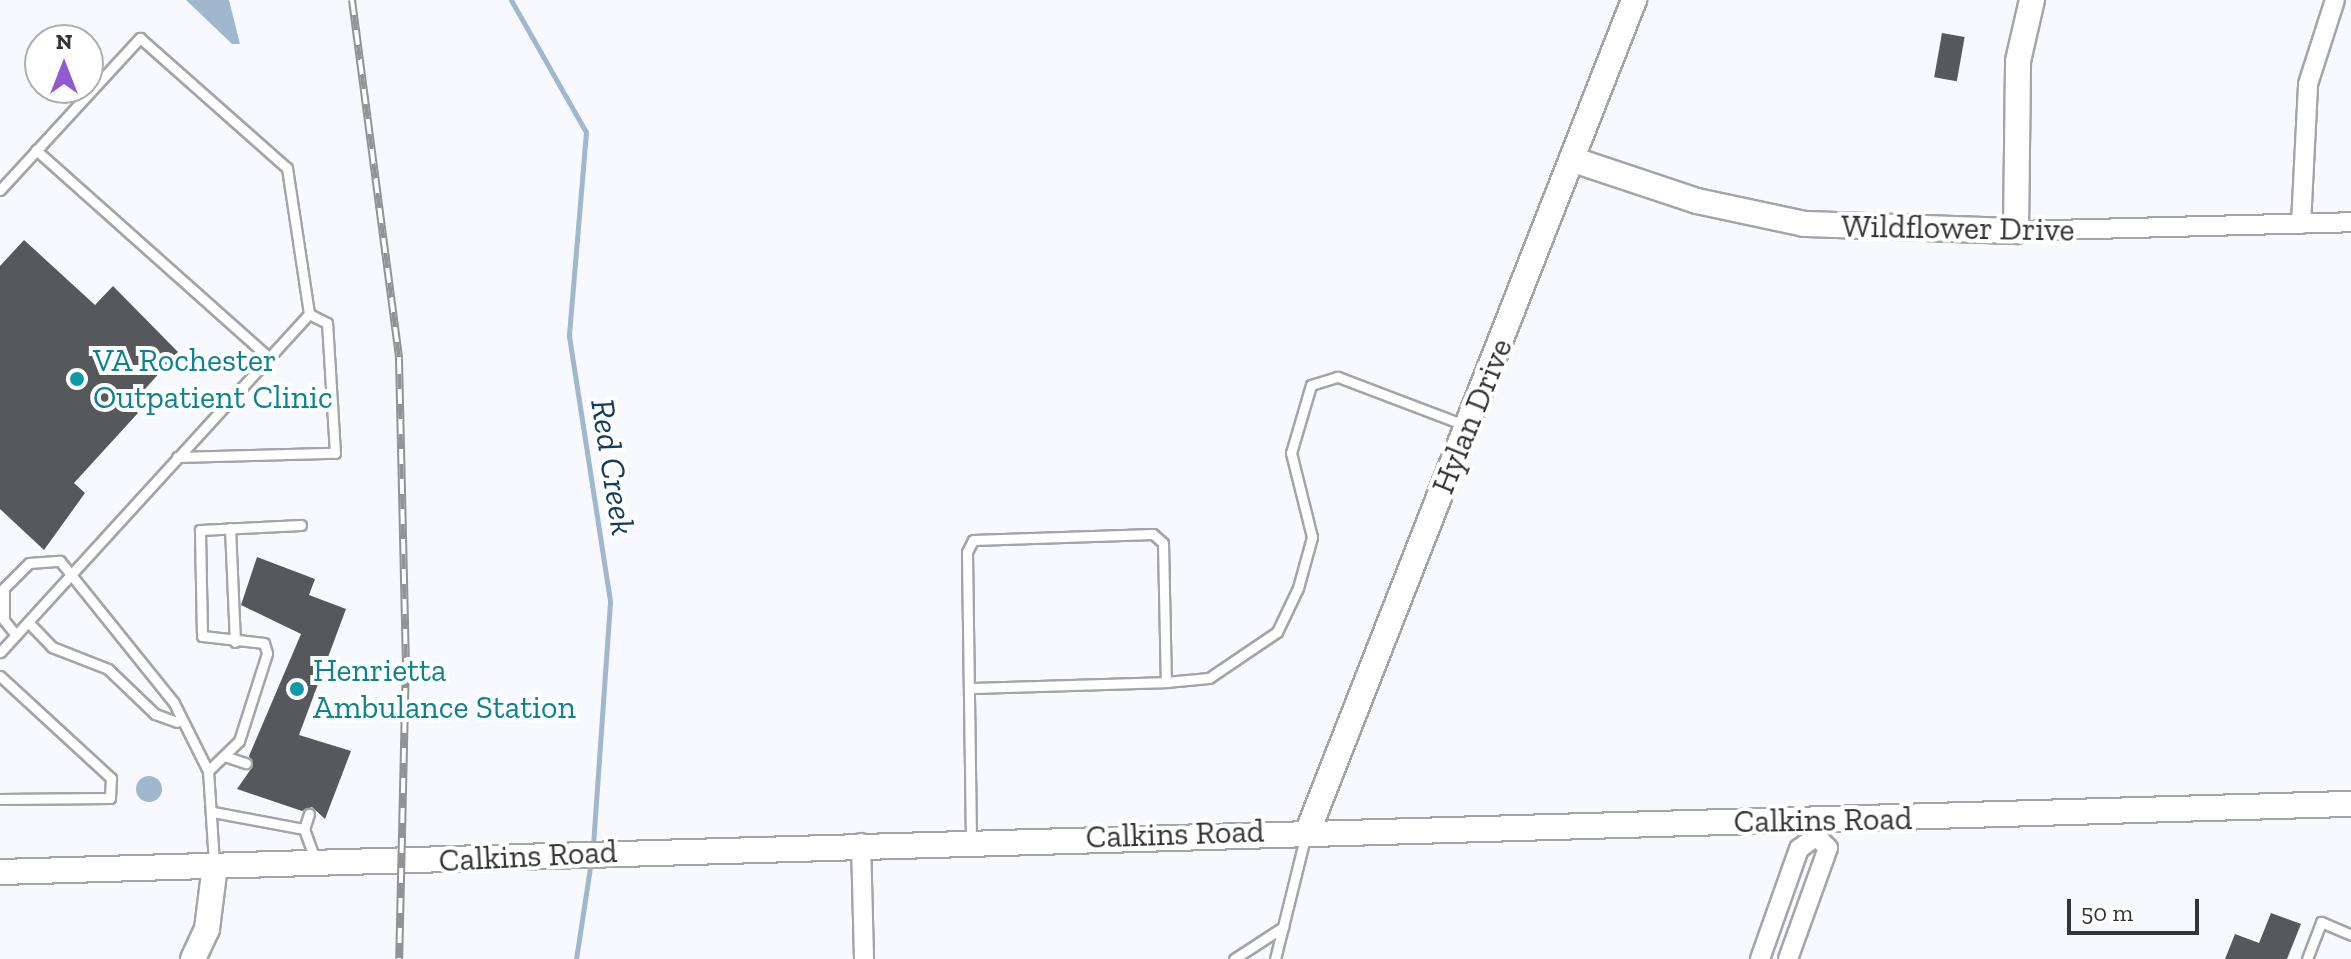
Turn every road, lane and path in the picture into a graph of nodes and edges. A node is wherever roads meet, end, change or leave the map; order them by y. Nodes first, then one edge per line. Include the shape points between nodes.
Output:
1 (1634, 0) edge
2 (2032, 0) edge
3 (2335, 0) edge
4 (36, 150) junction
5 (1574, 160) junction
6 (0, 190) edge
7 (2351, 222) edge
8 (2301, 224) junction
9 (2016, 231) junction
10 (309, 314) junction
11 (268, 357) junction
12 (1468, 426) junction
13 (177, 457) junction
14 (301, 525) dead end
15 (230, 528) junction
16 (73, 572) junction
17 (28, 622) junction
18 (16, 635) junction
19 (235, 642) junction
20 (0, 652) edge
21 (0, 676) edge
22 (1166, 682) junction
23 (969, 688) junction
24 (177, 722) junction
25 (227, 757) junction
26 (246, 763) dead end
27 (208, 771) junction
28 (0, 799) edge
29 (2351, 804) edge
30 (213, 812) junction
31 (309, 814) dead end
32 (1817, 828) junction
33 (304, 829) junction
34 (1308, 831) junction
35 (971, 840) junction
36 (861, 843) junction
37 (316, 864) junction
38 (215, 866) junction
39 (0, 872) edge
40 (1283, 927) junction
41 (2351, 935) edge
42 (193, 959) edge
43 (864, 959) edge
44 (1234, 959) edge
45 (1275, 959) edge
46 (1760, 959) edge
47 (1788, 959) edge
48 (2307, 959) edge

1 - 5 main road, Hylan Drive
2 - 9 main road via 2018,61
3 - 8 street via 2308,84
4 - 6 lane
4 - 10 lane via 140,38 287,168
4 - 11 lane
5 - 9 main road, Wildflower Drive via 1697,201 1804,224
5 - 12 main road, Hylan Drive
7 - 8 street, Wildflower Drive
8 - 9 street, Wildflower Drive
10 - 11 lane
10 - 13 lane via 327,323 335,453
11 - 13 lane
12 - 22 lane via 1338,377 1311,385 1291,453 1312,537 1277,632 1209,678
12 - 34 main road, Hylan Drive
13 - 16 lane
14 - 15 lane
15 - 19 lane
15 - 19 lane via 200,530 199,618 202,636
16 - 17 lane
16 - 18 lane via 42,559 10,579 1,605
16 - 24 lane via 174,703
17 - 18 lane
17 - 24 lane via 52,647 108,669 155,714
18 - 20 lane
19 - 25 lane via 264,643 267,670
21 - 28 lane via 111,778 110,798
22 - 23 lane
22 - 23 lane via 1163,543 1153,534 984,535 967,552
23 - 35 lane
24 - 27 lane
25 - 26 lane
25 - 27 lane
27 - 30 lane
29 - 32 main road, Calkins Road
30 - 33 lane
30 - 38 lane
31 - 33 lane
32 - 34 main road, Calkins Road
32 - 46 street via 1799,849
32 - 47 street via 1828,848
33 - 37 lane
34 - 35 main road, Calkins Road
34 - 40 lane
35 - 36 main road, Calkins Road
36 - 37 main road, Calkins Road
36 - 43 street
37 - 38 main road, Calkins Road
38 - 39 main road, Calkins Road
38 - 42 main road via 207,929
40 - 44 lane
40 - 45 lane
41 - 48 lane via 2321,922

